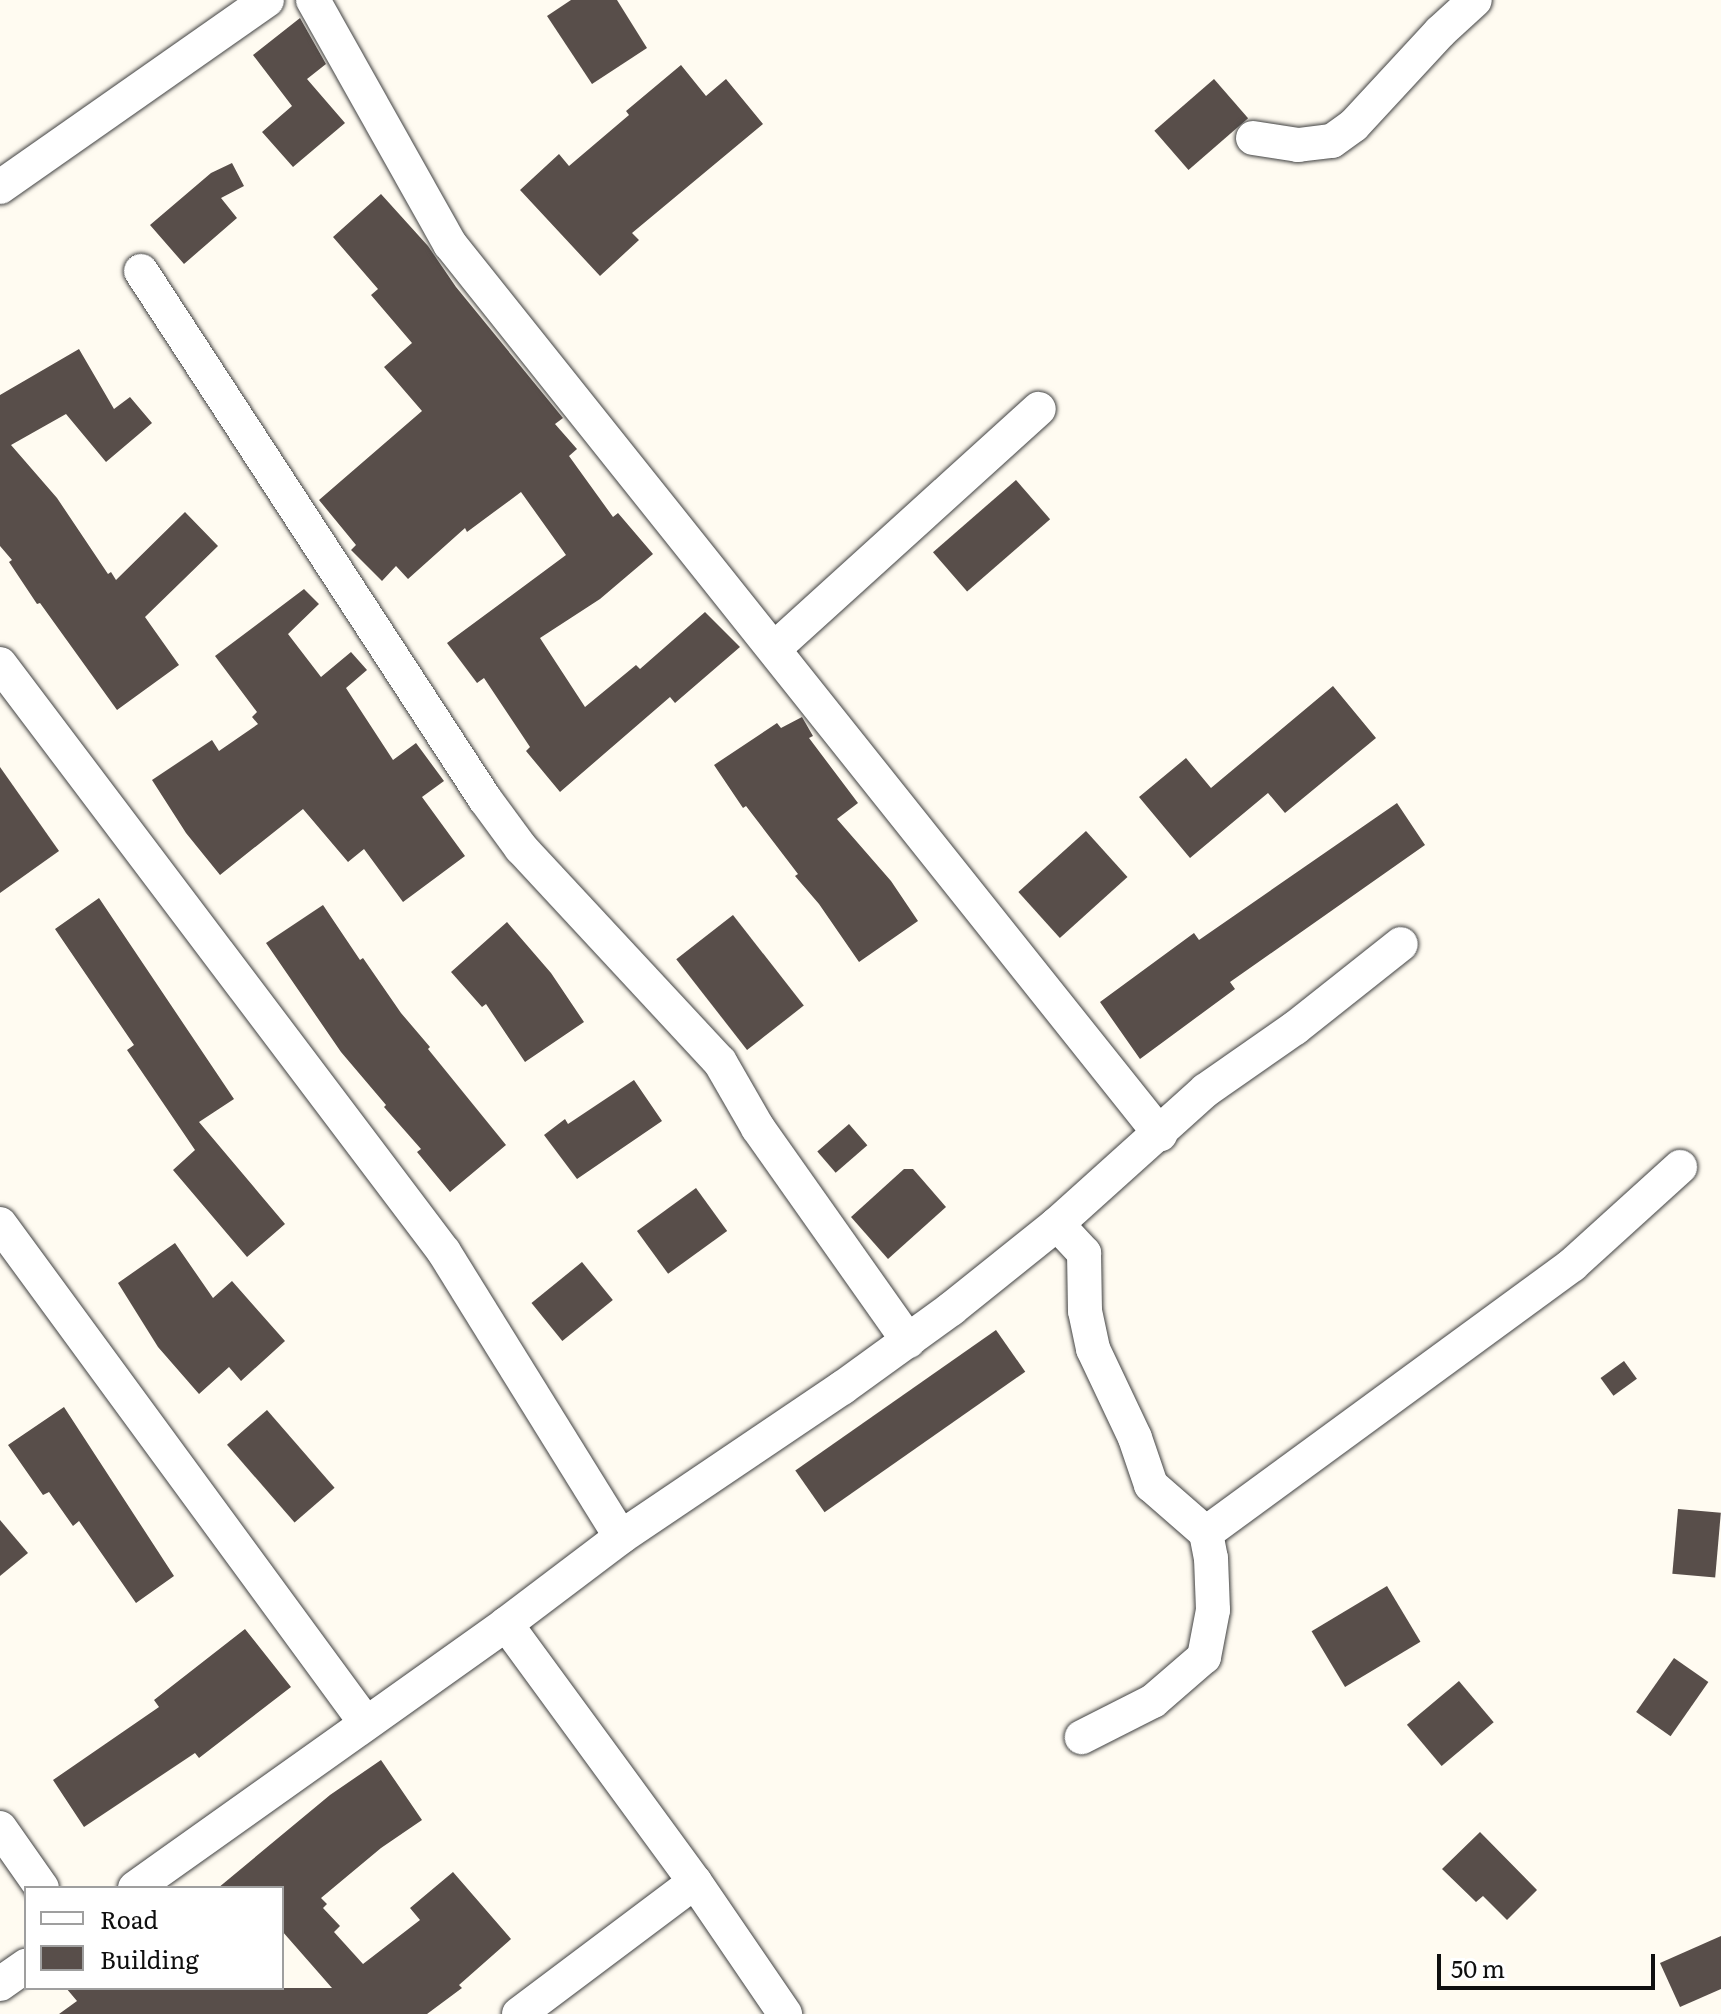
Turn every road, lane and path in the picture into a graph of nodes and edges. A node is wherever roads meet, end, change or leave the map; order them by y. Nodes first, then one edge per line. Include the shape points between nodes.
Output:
1 (267, 0) edge
2 (313, 0) edge
3 (1475, 0) edge
4 (1253, 138) dead end
5 (0, 187) edge
6 (141, 271) dead end
7 (1039, 409) dead end
8 (775, 648) junction
9 (0, 664) edge
10 (1401, 944) dead end
11 (1160, 1134) junction
12 (1680, 1167) dead end
13 (0, 1224) edge
14 (1057, 1224) junction
15 (908, 1341) junction
16 (1206, 1533) junction
17 (621, 1537) junction
18 (506, 1624) junction
19 (365, 1722) junction
20 (1082, 1737) dead end
21 (0, 1828) edge
22 (695, 1882) junction
23 (41, 1886) edge
24 (138, 1886) edge
25 (24, 1967) edge
26 (0, 1984) edge
27 (519, 2014) edge
28 (785, 2014) edge

1 - 5 street
2 - 8 street via 450,244
3 - 4 street via 1354,125 1332,141 1298,145
6 - 15 street via 485,799 521,848 720,1062 758,1128
7 - 8 street
8 - 11 street
9 - 17 street via 444,1252
10 - 11 street via 1206,1090
11 - 14 street
12 - 16 street via 1572,1265
13 - 19 street
14 - 15 street
14 - 16 street via 1084,1253 1085,1311 1093,1349 1151,1485
15 - 17 street
16 - 20 street via 1213,1610 1204,1657 1153,1701
17 - 18 street
18 - 19 street
18 - 22 street
19 - 24 street
21 - 23 street
22 - 27 street
22 - 28 street
25 - 26 street

